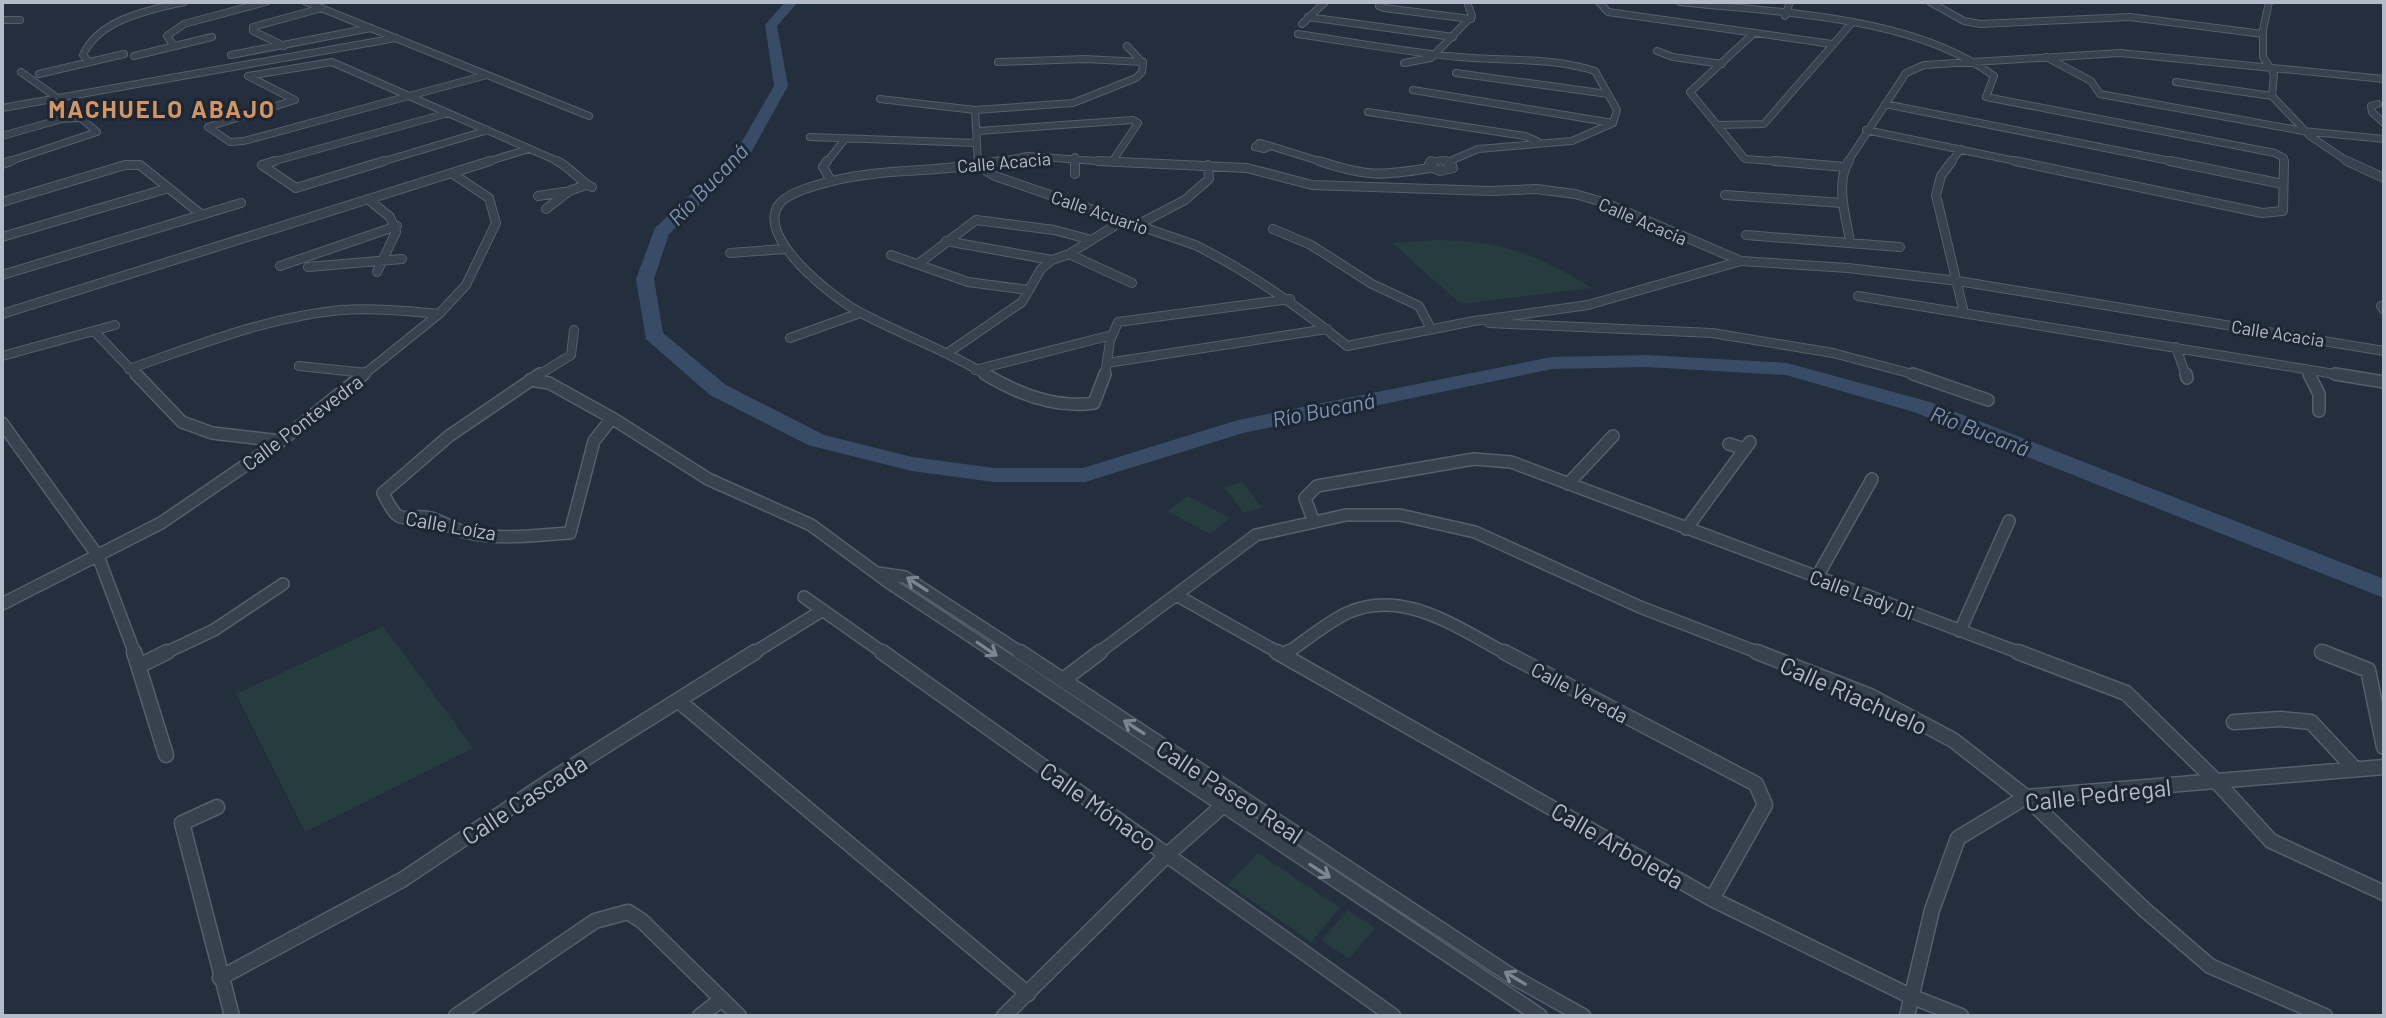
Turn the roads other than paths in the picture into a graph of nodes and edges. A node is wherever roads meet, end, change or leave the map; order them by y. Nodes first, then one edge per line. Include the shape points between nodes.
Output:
1 (184, 2) edge
2 (266, 2) edge
3 (306, 2) edge
4 (1325, 2) edge
5 (1381, 2) edge
6 (1467, 2) edge
7 (1599, 2) edge
8 (1680, 2) edge
9 (1790, 2) edge
10 (1930, 2) edge
11 (2269, 2) edge
12 (322, 8) junction
13 (1785, 16) junction
14 (1308, 17) junction
15 (1471, 19) junction
16 (2, 20) edge
17 (20, 20) dead end
18 (1302, 24) dead end
19 (1850, 25) junction
20 (372, 28) junction
21 (1754, 33) junction
22 (1298, 34) dead end
23 (2263, 34) junction
24 (212, 37) dead end
25 (1453, 37) junction
26 (396, 38) junction
27 (1832, 44) junction
28 (174, 46) junction
29 (1127, 46) dead end
30 (284, 47) junction
31 (1657, 51) dead end
32 (124, 54) dead end
33 (1436, 54) junction
34 (231, 55) dead end
35 (134, 56) dead end
36 (2046, 57) junction
37 (1970, 60) junction
38 (89, 62) junction
39 (998, 62) dead end
40 (1143, 63) junction
41 (1404, 63) dead end
42 (1722, 64) junction
43 (2268, 68) junction
44 (21, 72) dead end
45 (1456, 73) dead end
46 (39, 74) dead end
47 (487, 75) junction
48 (2384, 79) edge
49 (2176, 82) dead end
50 (1413, 90) dead end
51 (1608, 94) junction
52 (410, 96) junction
53 (2272, 96) junction
54 (56, 97) junction
55 (880, 99) dead end
56 (1885, 104) junction
57 (2378, 104) dead end
58 (2, 108) edge
59 (975, 110) junction
60 (1368, 112) dead end
61 (449, 113) junction
62 (589, 116) dead end
63 (1613, 123) junction
64 (2384, 123) edge
65 (1719, 125) junction
66 (488, 130) junction
67 (1866, 130) junction
68 (978, 131) junction
69 (2303, 131) junction
70 (2, 136) edge
71 (810, 137) dead end
72 (845, 139) junction
73 (2384, 139) edge
74 (977, 143) junction
75 (1540, 143) junction
76 (1271, 146) dead end
77 (529, 149) junction
78 (1961, 149) junction
79 (1075, 157) junction
80 (1112, 162) junction
81 (1448, 162) junction
82 (2, 164) edge
83 (1208, 165) junction
84 (978, 166) junction
85 (1845, 167) junction
86 (1430, 168) junction
87 (1440, 171) junction
88 (453, 174) junction
89 (1075, 174) dead end
90 (2384, 178) edge
91 (831, 181) junction
92 (2283, 184) junction
93 (169, 188) junction
94 (1444, 190) junction
95 (569, 191) junction
96 (1725, 195) dead end
97 (538, 196) dead end
98 (369, 200) junction
99 (2, 202) edge
100 (241, 203) dead end
101 (1843, 203) junction
102 (546, 209) dead end
103 (202, 215) junction
104 (1124, 220) junction
105 (1137, 225) junction
106 (397, 226) junction
107 (1273, 229) dead end
108 (1746, 235) dead end
109 (2, 237) edge
110 (1092, 240) junction
111 (946, 241) junction
112 (1850, 241) junction
113 (1900, 247) dead end
114 (784, 249) junction
115 (730, 253) dead end
116 (1069, 254) junction
117 (891, 255) dead end
118 (402, 259) dead end
119 (384, 260) junction
120 (1052, 260) junction
121 (1741, 261) junction
122 (918, 264) junction
123 (280, 266) dead end
124 (308, 267) dead end
125 (377, 272) dead end
126 (2, 275) edge
127 (1958, 281) junction
128 (1132, 283) dead end
129 (1028, 290) junction
130 (1858, 296) dead end
131 (1290, 299) junction
132 (860, 313) junction
133 (1964, 313) junction
134 (2, 314) edge
135 (439, 314) junction
136 (1474, 321) junction
137 (115, 325) dead end
138 (1327, 329) junction
139 (1431, 329) junction
140 (574, 330) dead end
141 (94, 331) junction
142 (1112, 335) junction
143 (790, 338) dead end
144 (2176, 347) junction
145 (2384, 351) edge
146 (949, 352) junction
147 (2, 356) edge
148 (1107, 363) junction
149 (299, 366) dead end
150 (129, 369) junction
151 (2306, 369) junction
152 (975, 370) junction
153 (366, 373) junction
154 (2187, 378) dead end
155 (530, 380) junction
156 (2384, 382) edge
157 (1988, 400) dead end
158 (2319, 411) dead end
159 (612, 418) junction
160 (2, 423) edge
161 (1591, 439) dead end
162 (281, 441) junction
163 (1729, 444) dead end
164 (1872, 479) dead end
165 (1568, 484) junction
166 (1313, 520) junction
167 (2009, 521) dead end
168 (1686, 529) junction
169 (98, 556) junction
170 (877, 573) junction
171 (1817, 577) junction
172 (283, 584) dead end
173 (1178, 596) junction
174 (804, 597) dead end
175 (2, 604) edge
176 (823, 610) junction
177 (1960, 631) junction
178 (2321, 652) dead end
179 (1285, 655) junction
180 (139, 666) junction
181 (1063, 680) junction
182 (680, 702) junction
183 (2234, 722) dead end
184 (2384, 747) edge
185 (166, 755) dead end
186 (2384, 767) edge
187 (2355, 769) junction
188 (2217, 782) junction
189 (1236, 794) junction
190 (2026, 797) junction
191 (217, 807) dead end
192 (1223, 807) junction
193 (1167, 855) junction
194 (2384, 893) edge
195 (1712, 899) junction
196 (220, 978) junction
197 (1028, 994) junction
198 (1910, 996) junction
199 (722, 999) junction
200 (232, 1016) edge
201 (456, 1016) edge
202 (700, 1016) edge
203 (739, 1016) edge
204 (1004, 1016) edge
205 (1393, 1016) edge
206 (1540, 1016) edge
207 (1583, 1016) edge
208 (1907, 1016) edge
209 (1961, 1016) edge
210 (2325, 1016) edge

1 - 38 street via 141,14 95,36 85,46 83,55
2 - 28 street via 184,24 167,36
3 - 12 street
4 - 14 street
5 - 15 street via 1384,8
6 - 15 street
7 - 21 street via 1608,12
8 - 13 street
9 - 13 street
10 - 23 street via 1980,24 2130,17
11 - 23 street
12 - 20 street
12 - 30 street via 253,27
13 - 19 street
14 - 18 street
14 - 25 street
15 - 25 street
16 - 17 street
19 - 27 street
19 - 37 street via 1944,45
20 - 26 street
20 - 30 street
21 - 27 street
21 - 42 street
22 - 33 street
23 - 43 street
24 - 28 street
25 - 33 street
26 - 47 street
26 - 54 street
27 - 65 street via 1764,124
28 - 35 street
29 - 40 street
30 - 34 street
31 - 42 street
32 - 38 street
33 - 41 street
33 - 51 street via 1581,65 1595,71
36 - 37 street
36 - 43 street via 2120,53
36 - 69 street via 2091,81 2100,94
37 - 56 street via 1913,69
37 - 92 street via 1994,76 1986,97 2260,150 2284,158
38 - 46 street
39 - 40 street
40 - 59 street via 1136,78 1073,103
42 - 65 street via 1690,92
43 - 48 street
43 - 53 street via 2274,74
44 - 54 street
45 - 51 street
47 - 52 street
47 - 62 street
49 - 53 street
50 - 63 street
51 - 63 street via 1617,110
52 - 52 street via 332,62 320,63 248,76 295,100 208,127 230,142 244,141
52 - 61 street
53 - 69 street
54 - 58 street
55 - 59 street
56 - 67 street
56 - 92 street
57 - 64 street via 2371,106 2372,112
59 - 68 street
60 - 75 street via 1525,136
61 - 66 street
61 - 66 street via 262,165 296,188
63 - 75 street via 1574,141
65 - 85 street via 1751,161
66 - 77 street
67 - 78 street
67 - 85 street
68 - 74 street
68 - 80 street via 1133,120 1137,126
69 - 73 street
69 - 90 street via 2339,160
70 - 82 street via 81,118 97,132
71 - 72 street
72 - 74 street
72 - 91 street via 823,167
74 - 84 street
75 - 81 street via 1475,150
76 - 86 street via 1358,174
77 - 88 street
77 - 95 street via 573,169 589,186
78 - 92 street via 2262,213 2283,211
78 - 127 street via 1941,176 1936,195
79 - 80 street, Calle Acacia
79 - 84 street, Calle Acacia via 1028,156
79 - 89 street
80 - 83 street, Calle Acacia
81 - 86 street via 1431,161
81 - 87 street via 1453,168
83 - 94 street, Calle Acacia via 1247,168 1312,185
83 - 105 street via 1209,179 1199,191
84 - 91 street, Calle Acacia
84 - 104 street, Calle Acuario
85 - 101 street
86 - 87 street
87 - 94 street
88 - 98 street
88 - 135 street, Calle Pontevedra via 489,198 496,223 466,285
91 - 114 street, Calle Acacia via 779,204 774,223
93 - 99 street via 140,165 125,165
93 - 103 street
93 - 109 street
94 - 121 street, Calle Acacia via 1575,194
95 - 97 street
95 - 102 street
96 - 101 street
98 - 106 street
98 - 134 street
100 - 103 street
101 - 112 street
103 - 126 street
104 - 105 street, Calle Acuario
104 - 110 street
105 - 131 street, Calle Acuario via 1227,259
106 - 119 street
106 - 123 street
107 - 139 street via 1419,306
108 - 112 street
110 - 111 street via 984,220 970,222
110 - 116 street
111 - 120 street
111 - 122 street
112 - 113 street
114 - 115 street
114 - 132 street
116 - 120 street
116 - 128 street
117 - 122 street
118 - 119 street
119 - 124 street
119 - 125 street
120 - 129 street
121 - 127 street, Calle Acacia
121 - 136 street via 1588,305
122 - 129 street via 968,282
127 - 133 street
127 - 145 street, Calle Acacia
129 - 146 street via 1022,302
130 - 133 street
131 - 138 street, Calle Acuario
131 - 142 street via 1130,319 1115,324
132 - 143 street
132 - 146 street
133 - 144 street
135 - 150 street via 371,309 311,315 235,333
135 - 153 street, Calle Pontevedra
136 - 139 street
136 - 157 street via 1676,330 1789,345 1881,364
137 - 141 street
138 - 139 street, Calle Acuario via 1347,346
138 - 148 street
140 - 155 street, Calle Loíza via 571,355
141 - 147 street
141 - 150 street
142 - 148 street
142 - 152 street
144 - 151 street
144 - 154 street
146 - 152 street
148 - 152 street via 1100,395 1087,405 1015,392
149 - 153 street
150 - 162 street via 182,422 212,433
151 - 156 street
151 - 158 street via 2319,394
153 - 162 street, Calle Pontevedra
155 - 159 street, Calle Paseo Real via 549,383
155 - 159 street, Calle Loíza via 411,465 383,493 391,512 401,519 435,518 474,534 570,533 594,441
159 - 170 street, Calle Paseo Real via 708,479 811,525
160 - 169 street
161 - 165 street via 1609,440
162 - 169 street, Calle Pontevedra via 161,523
163 - 168 street via 1748,446
164 - 171 street
165 - 166 street, Calle Lady Di via 1511,462 1474,459 1317,486 1305,498
165 - 168 street, Calle Lady Di
166 - 173 street, Calle Riachuelo via 1256,535
166 - 190 street, Calle Riachuelo via 1400,515 1475,532 1640,607 1870,696 1953,740
167 - 177 street
168 - 171 street, Calle Lady Di
169 - 175 street, Calle Pontevedra
169 - 180 street
181 -> 170 street, Calle Paseo Real via 905,577
170 -> 192 street, Calle Paseo Real
171 - 177 street, Calle Lady Di
172 - 180 street via 214,630
173 - 179 street, Calle Arboleda
173 - 181 street, Calle Riachuelo
174 - 176 street, Calle Mónaco
176 - 182 street, Calle Cascada
176 - 193 street, Calle Mónaco
177 - 188 street, Calle Lady Di via 2126,693
178 - 184 street via 2368,670
179 - 195 street, Calle Arboleda
179 - 195 street, Calle Vereda via 1361,607 1393,604 1430,614 1756,784 1765,805
180 - 185 street
189 -> 181 street, Calle Paseo Real
182 - 196 street, Calle Cascada via 402,880
182 - 197 street
183 - 187 street via 2311,722
186 - 187 street, Calle Pedregal
187 - 188 street, Calle Pedregal
188 - 190 street, Calle Pedregal
188 - 194 street, Calle Lady Di via 2271,841
189 - 192 street
207 -> 189 street, Calle Paseo Real via 1513,977
190 - 198 street, Calle Pedregal via 1958,838
190 - 210 street, Calle Riachuelo via 2210,966
191 - 196 street via 182,823
192 - 193 street
192 -> 206 street, Calle Paseo Real
193 - 197 street
193 - 205 street, Calle Mónaco
195 - 198 street, Calle Arboleda
196 - 200 street
197 - 204 street
198 - 208 street, Calle Pedregal
198 - 209 street, Calle Arboleda
199 - 201 street via 628,912 595,921
199 - 202 street
199 - 203 street

